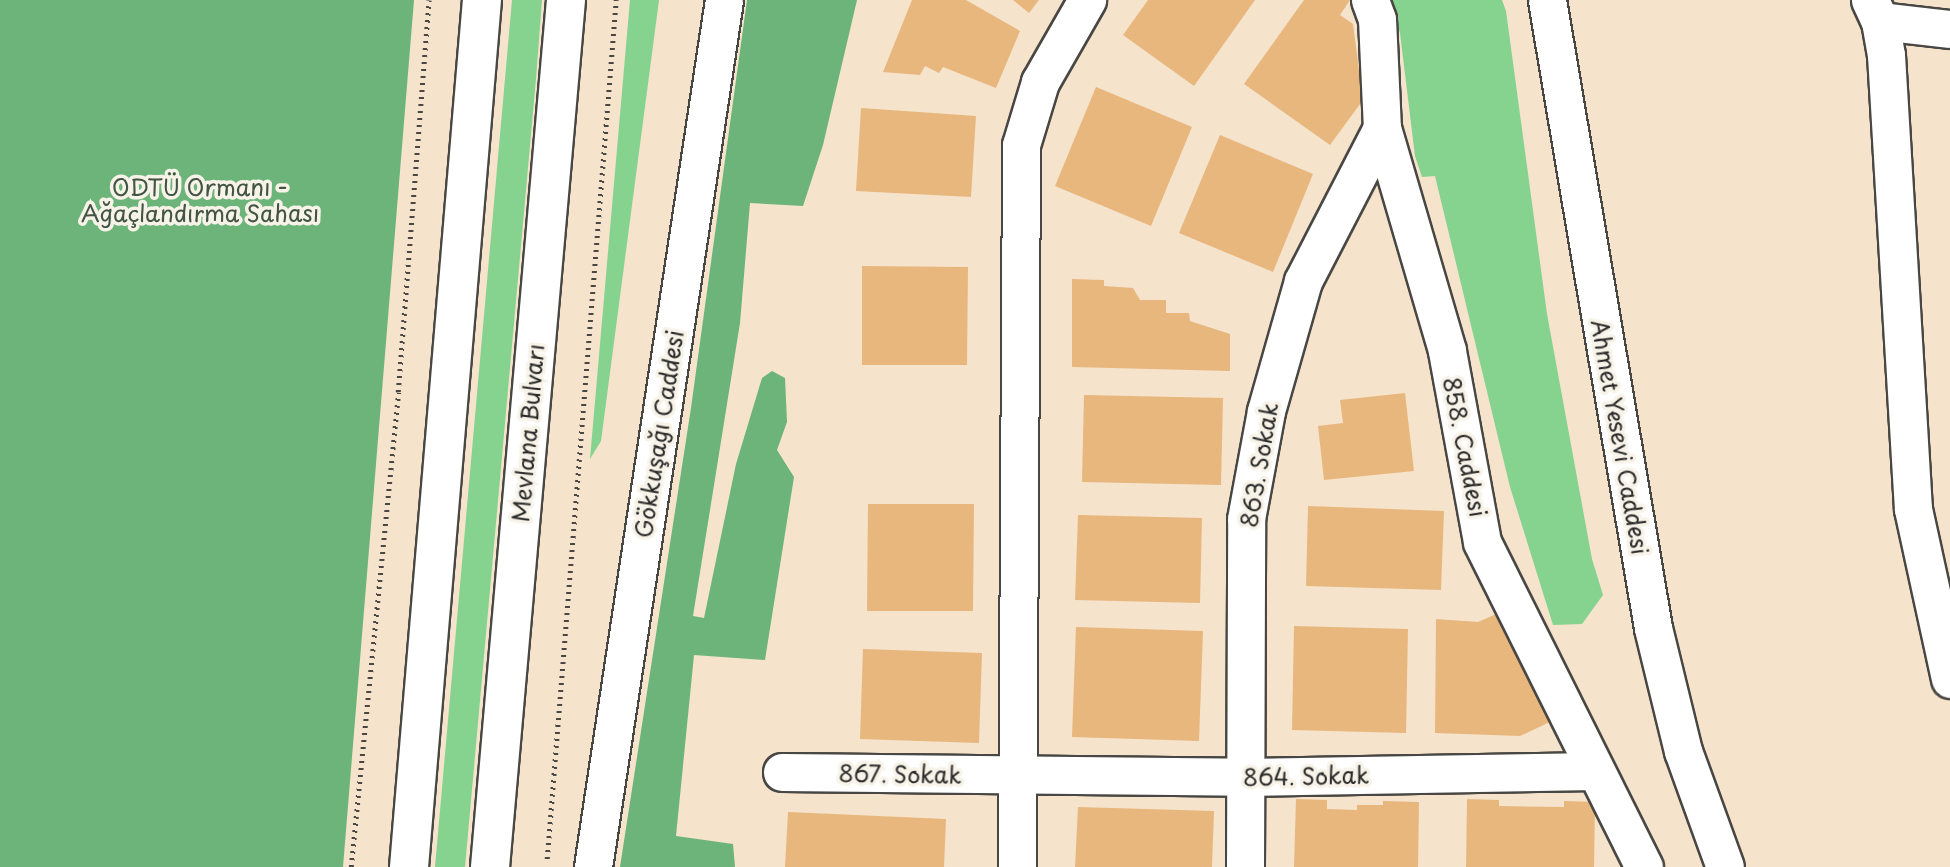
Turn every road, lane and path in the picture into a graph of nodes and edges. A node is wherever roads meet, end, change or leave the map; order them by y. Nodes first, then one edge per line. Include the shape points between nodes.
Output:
1 (429, 0) edge
2 (482, 0) edge
3 (566, 0) edge
4 (616, 0) edge
5 (724, 0) edge
6 (1087, 0) edge
7 (1370, 0) edge
8 (1547, 0) edge
9 (1875, 10) edge
10 (1950, 29) edge
11 (1382, 128) junction
12 (1950, 679) edge
13 (1595, 771) junction
14 (782, 772) dead end
15 (1017, 776) junction
16 (1246, 777) junction
17 (547, 859) dead end
18 (351, 867) edge
19 (409, 867) edge
20 (490, 867) edge
21 (593, 867) edge
22 (1017, 867) edge
23 (1245, 867) edge
24 (1644, 867) edge
25 (1725, 867) edge

1 - 18 path via 398,392
2 - 19 highway
3 - 20 highway, Mevlana Bulvarı
4 - 17 path
5 - 21 street, Gökkuşağı Caddesi
6 - 15 street via 1040,82 1021,145
7 - 11 street, 858. Caddesi via 1377,19
8 - 25 street, Ahmet Yesevi Caddesi via 1653,628 1683,751
9 - 10 street
9 - 12 street via 1913,509
11 - 13 street, 858. Caddesi via 1447,351 1482,542
11 - 16 street, 863. Sokak via 1303,281 1266,411 1246,519
13 - 16 street, 864. Sokak
13 - 24 street, 858. Caddesi
14 - 15 street, 867. Sokak
15 - 16 street, 864. Sokak
15 - 22 street
16 - 23 street, 863. Sokak

